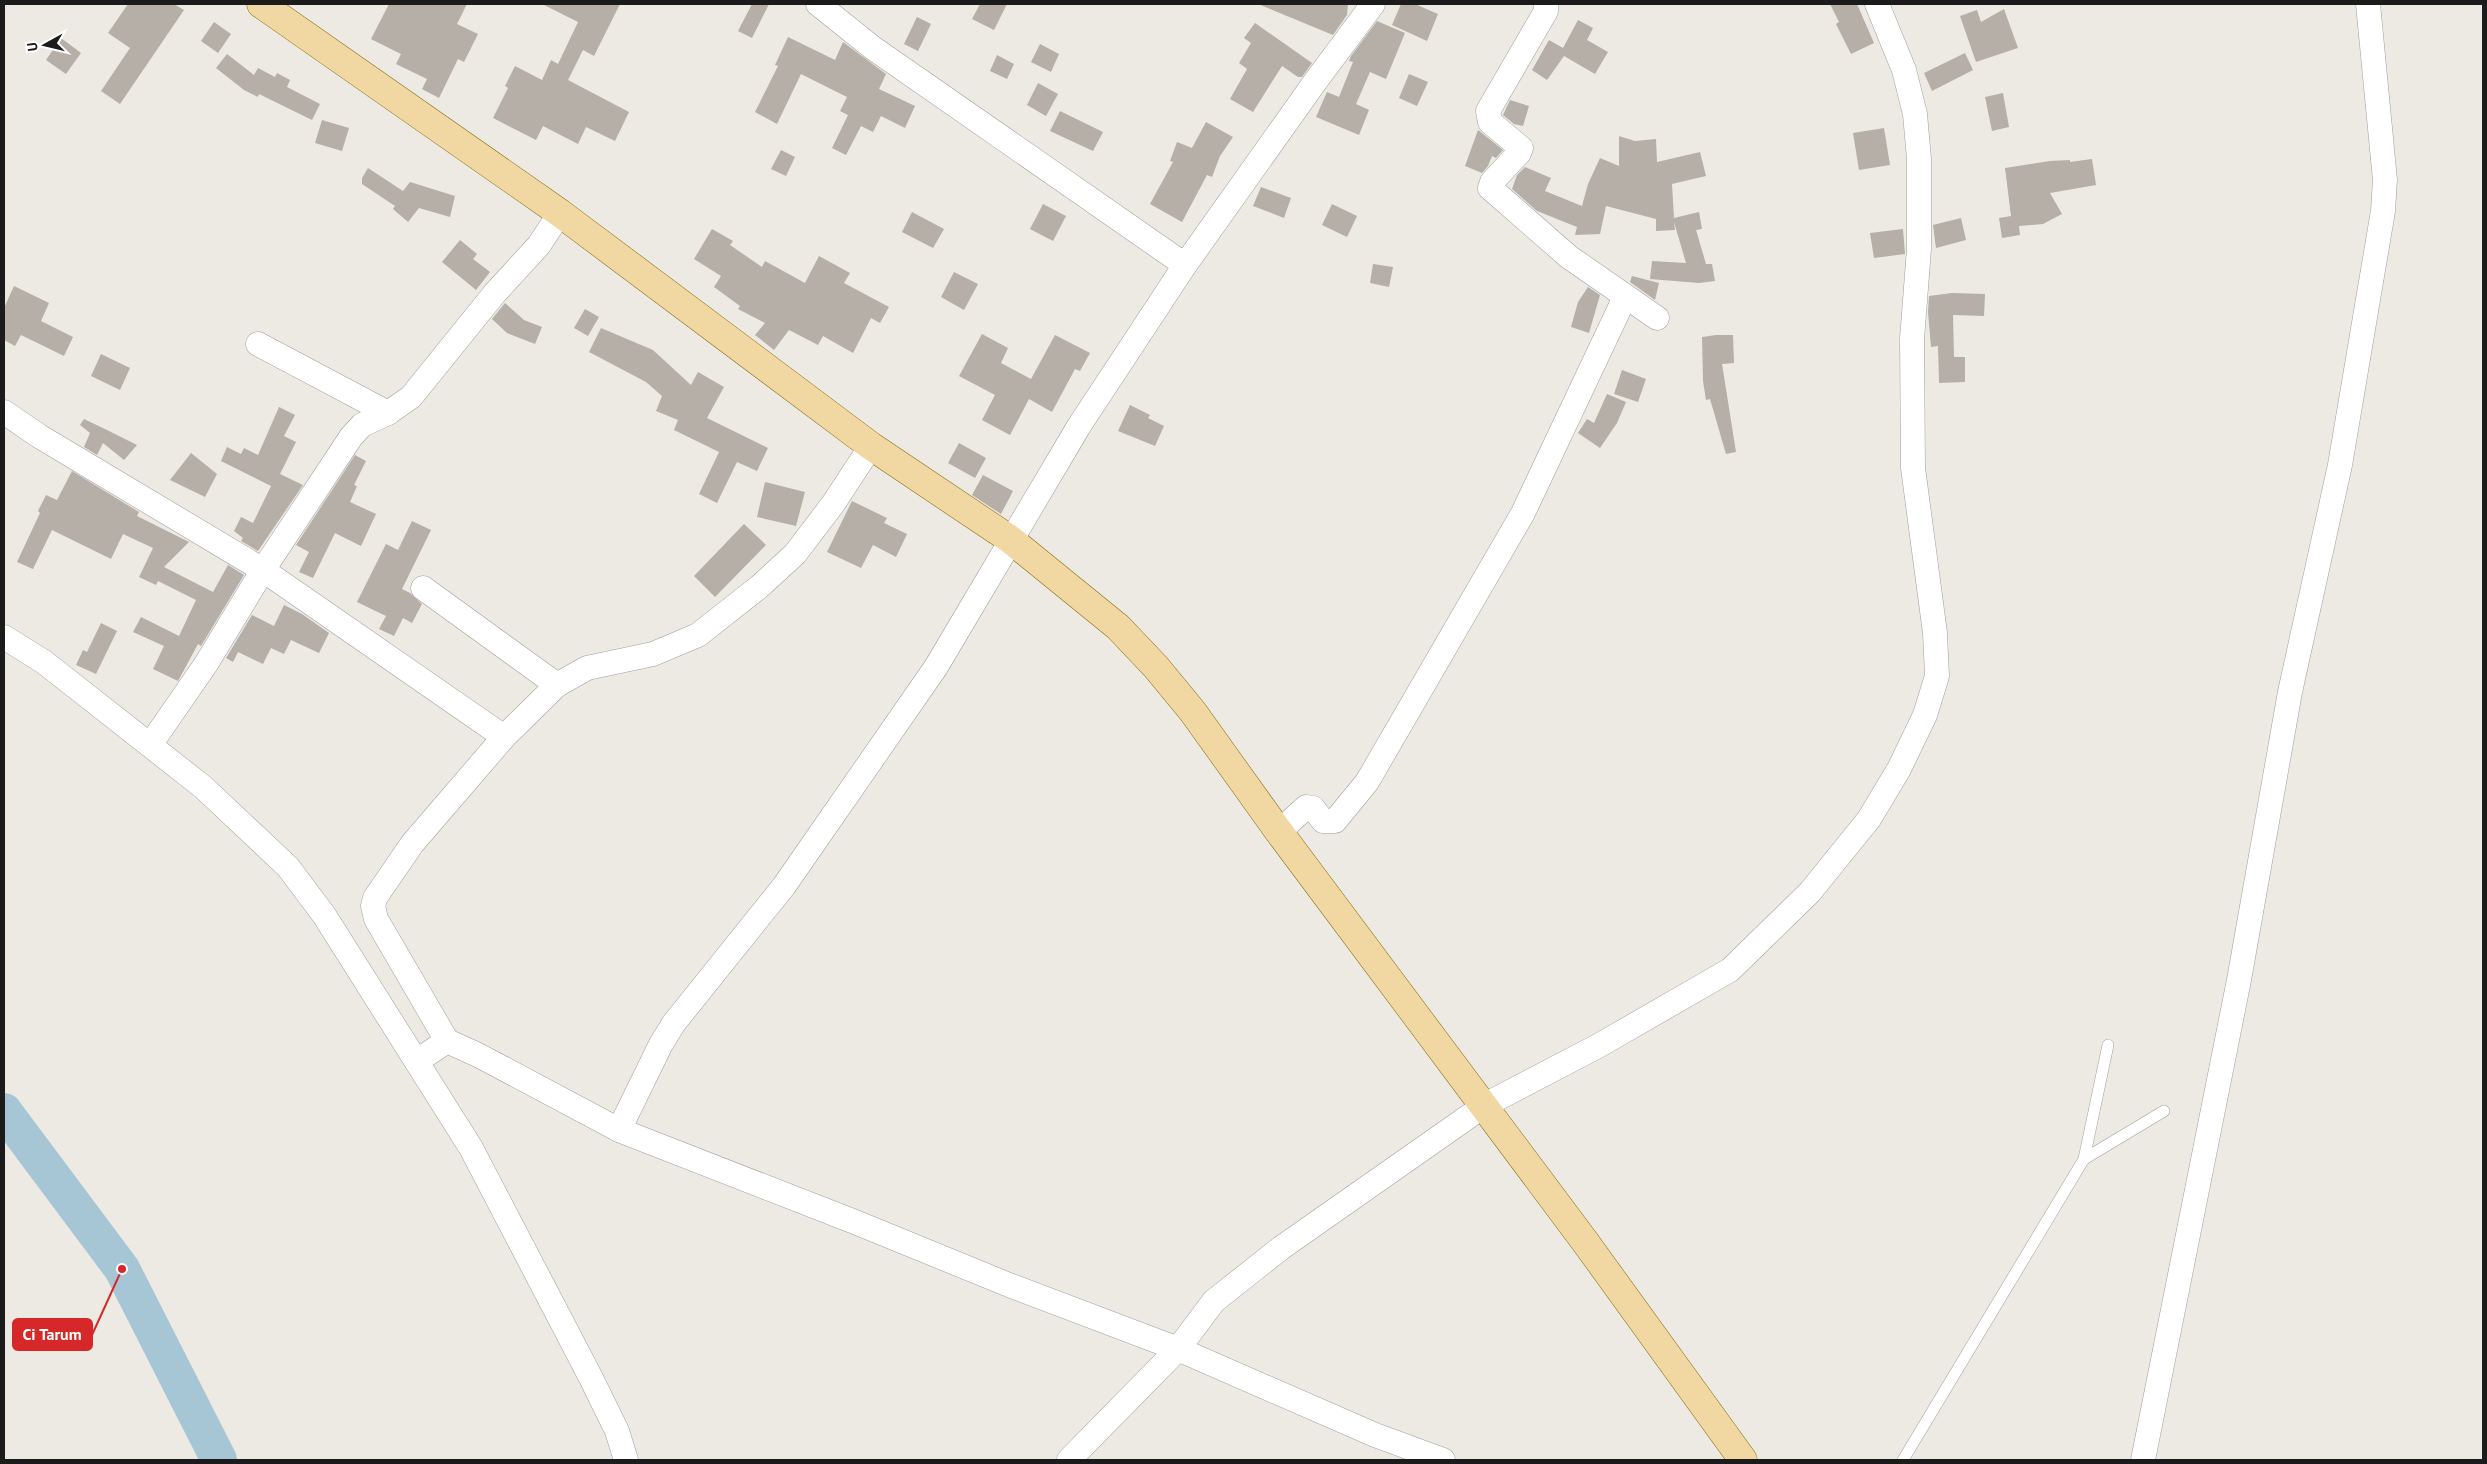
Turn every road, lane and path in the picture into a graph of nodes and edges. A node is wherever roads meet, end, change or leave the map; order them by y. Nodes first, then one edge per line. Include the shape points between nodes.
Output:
1 (262, 4) edge
2 (818, 4) edge
3 (1373, 4) edge
4 (1546, 4) edge
5 (1877, 4) edge
6 (2368, 4) edge
7 (560, 213) junction
8 (1185, 265) junction
9 (1625, 297) junction
10 (1658, 318) dead end
11 (258, 344) dead end
12 (4, 412) edge
13 (388, 413) junction
14 (871, 446) junction
15 (1010, 540) junction
16 (263, 570) junction
17 (423, 588) dead end
18 (4, 637) edge
19 (556, 685) junction
20 (504, 737) junction
21 (150, 746) junction
22 (1279, 832) junction
23 (447, 1041) junction
24 (2108, 1045) dead end
25 (417, 1061) junction
26 (1485, 1106) junction
27 (2164, 1111) dead end
28 (619, 1130) junction
29 (2084, 1159) junction
30 (1178, 1349) junction
31 (626, 1460) edge
32 (1069, 1460) edge
33 (1443, 1460) edge
34 (1743, 1460) edge
35 (1903, 1460) edge
36 (2143, 1460) edge

1 - 7 main road
2 - 8 street via 873,48
3 - 8 street
4 - 9 street via 1546,11 1488,111 1490,122 1520,148 1490,186 1569,257
5 - 26 street via 1904,70 1915,114 1919,159 1919,249 1912,339 1913,468 1936,633 1937,676 1926,715 1899,770 1869,819 1810,892 1730,970
6 - 36 street via 2385,180 2383,211 2340,465 2290,692 2239,980
7 - 13 street via 539,245 495,293 411,397
7 - 14 main road
8 - 15 street via 1079,426
9 - 10 street
9 - 22 street via 1523,513 1367,782 1335,821 1323,821 1313,808 1306,807
11 - 13 street
12 - 16 street
13 - 16 street via 362,425 351,437
14 - 15 main road
14 - 19 street via 833,504 794,554 759,587 698,635 653,654 587,668
15 - 22 main road via 1118,627 1156,667 1193,712
15 - 28 street via 936,667 784,886 674,1023
16 - 20 street
16 - 21 street via 206,664
17 - 19 street
18 - 21 street via 44,662
19 - 20 street
20 - 23 street via 412,844 384,881 374,903 376,918
21 - 25 street via 202,787 288,867 324,915
22 - 26 main road
23 - 25 street
23 - 28 street
24 - 29 lane
25 - 31 street via 476,1157 591,1378 617,1431
26 - 30 street via 1282,1248 1214,1301
26 - 34 main road
27 - 29 lane
28 - 30 street via 1009,1286
29 - 35 lane
30 - 32 street
30 - 33 street

